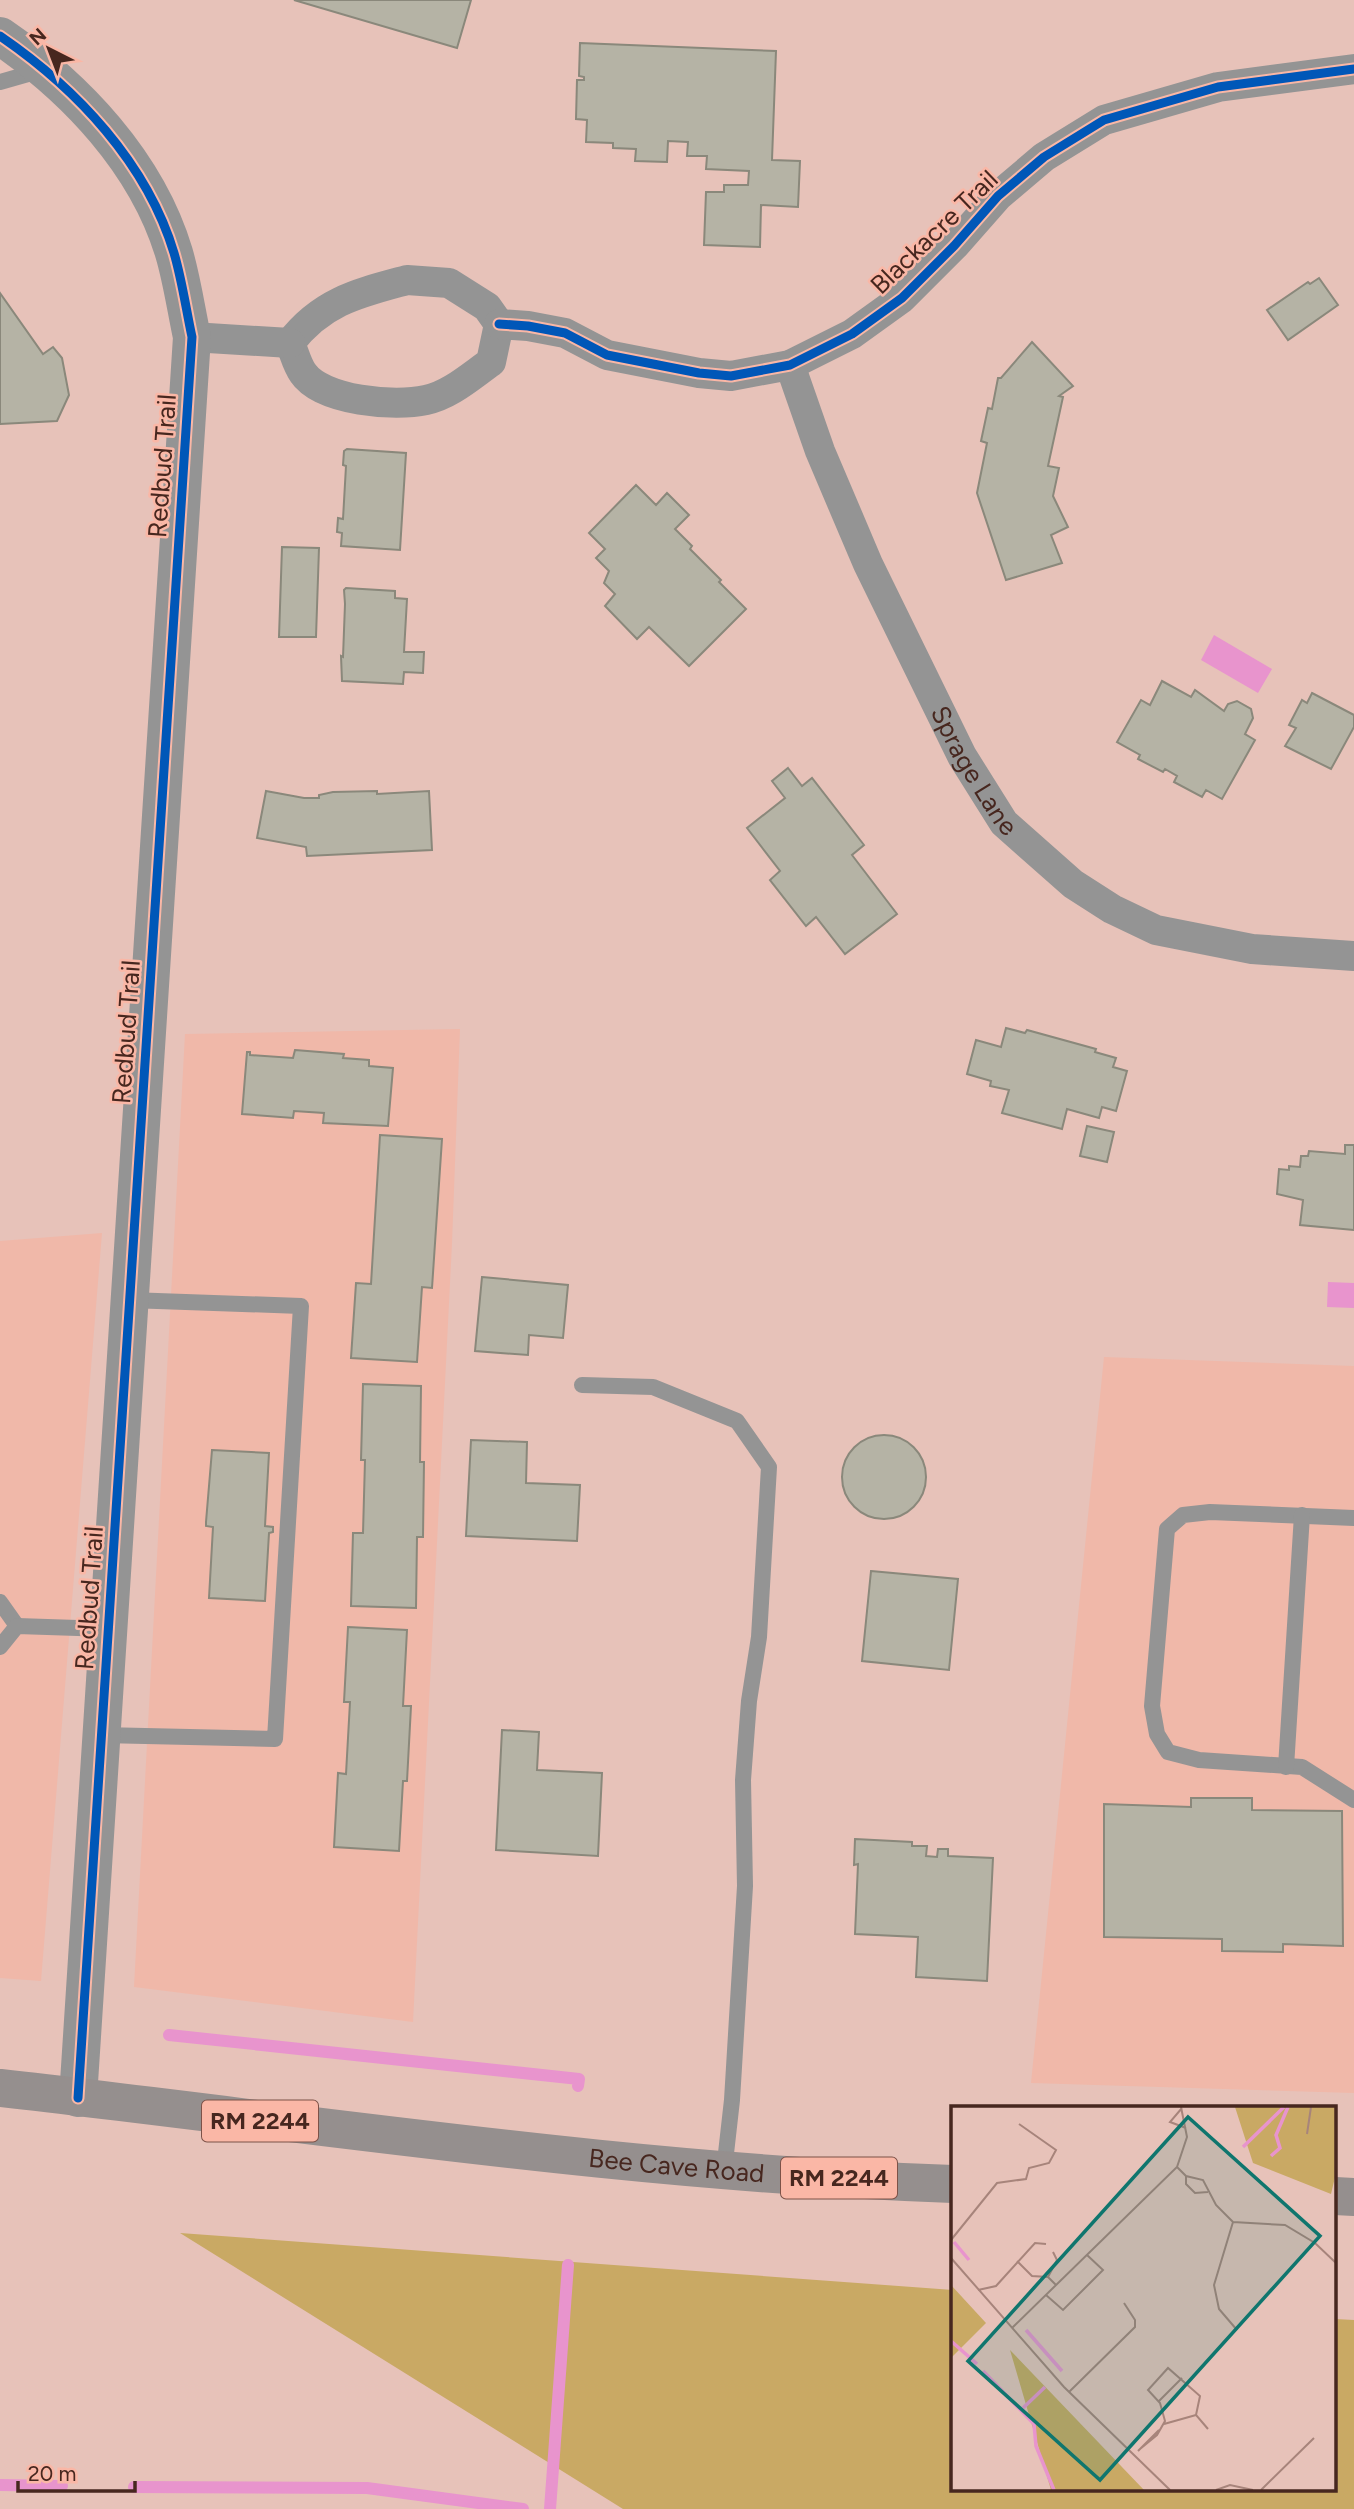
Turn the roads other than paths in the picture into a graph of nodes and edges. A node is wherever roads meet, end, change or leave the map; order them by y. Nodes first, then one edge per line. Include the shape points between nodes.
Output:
1 (0, 36) edge
2 (44, 69) junction
3 (1354, 69) edge
4 (0, 82) edge
5 (499, 324) junction
6 (192, 337) junction
7 (290, 343) junction
8 (790, 365) junction
9 (1354, 956) edge
10 (130, 1300) junction
11 (582, 1385) dead end
12 (1302, 1515) junction
13 (1354, 1518) edge
14 (0, 1602) edge
15 (18, 1626) junction
16 (108, 1629) junction
17 (0, 1647) edge
18 (101, 1735) junction
19 (1286, 1766) junction
20 (1354, 1800) edge
21 (0, 2088) edge
22 (78, 2098) junction
23 (724, 2171) junction
24 (951, 2184) edge
25 (1336, 2196) edge
26 (1354, 2197) edge

1 - 2 street, Redbud Trail
2 - 4 lane
2 - 6 street, Redbud Trail via 99,122 147,188 174,253
3 - 8 street, Blackacre Trail via 1218,87 1104,120 1044,157 998,196 902,298 852,334
5 - 7 street via 487,307 449,284 407,280 335,304 306,323
5 - 7 street via 491,362 457,387 426,400 381,403 327,392 303,374
5 - 8 street, Blackacre Trail via 565,333 607,355 690,372 731,376
6 - 7 street
6 - 10 street, Redbud Trail
8 - 9 street, Sprage Lane via 868,564 962,756 1004,823 1073,884 1156,930 1252,949
10 - 16 street, Redbud Trail
10 - 18 lane via 302,1306 275,1739
11 - 23 lane via 653,1387 737,1421 769,1467 759,1637 743,1780 745,1886
12 - 13 lane
12 - 19 lane
12 - 19 lane via 1210,1511 1183,1515 1167,1529 1152,1706 1157,1734 1168,1752 1199,1760
14 - 15 lane
15 - 16 lane
15 - 17 lane
16 - 18 street, Redbud Trail
18 - 22 street, Redbud Trail
19 - 20 lane via 1302,1767
21 - 22 main road, RM 2244
22 - 23 main road, Bee Cave Road / RM 2244
23 - 24 main road, Bee Cave Road / RM 2244
25 - 26 main road

